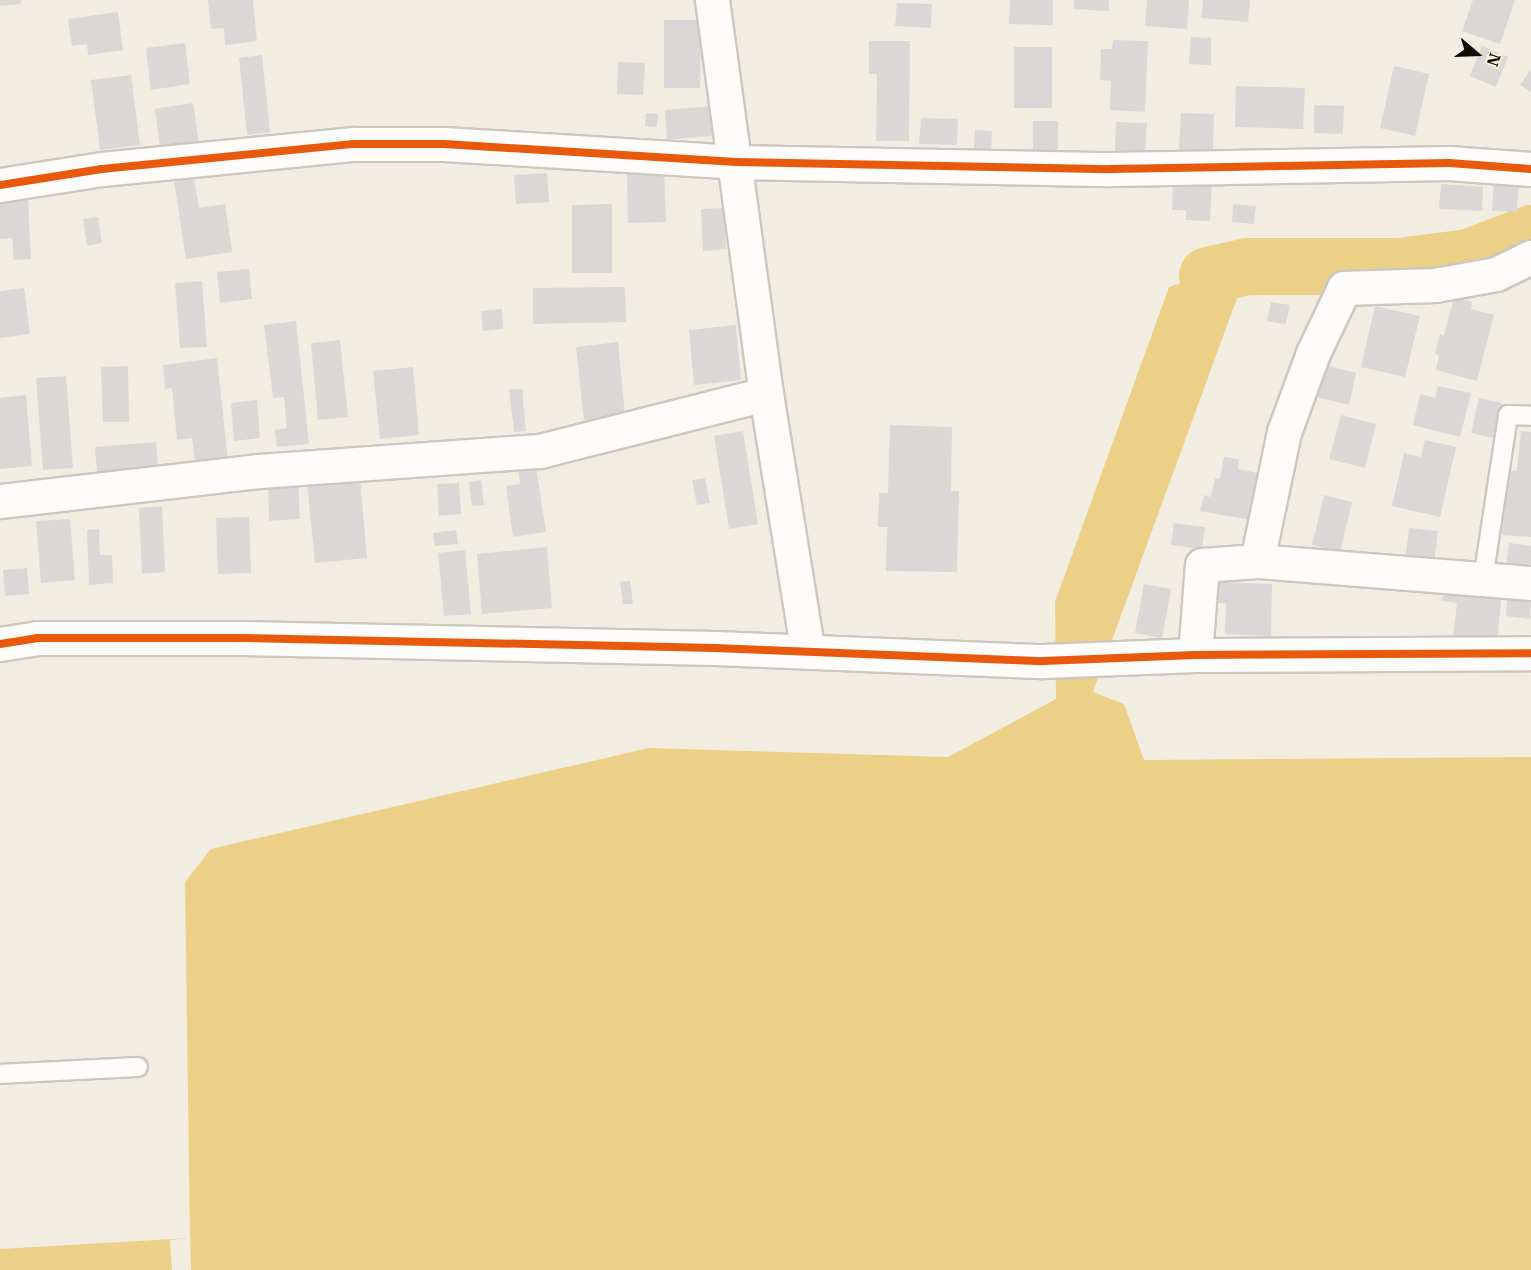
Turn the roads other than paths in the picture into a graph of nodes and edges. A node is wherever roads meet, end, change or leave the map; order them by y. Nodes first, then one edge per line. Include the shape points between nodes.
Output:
1 (712, 0) edge
2 (736, 162) junction
3 (1531, 169) edge
4 (0, 185) edge
5 (1531, 257) edge
6 (766, 394) junction
7 (1531, 416) edge
8 (0, 501) edge
9 (1257, 561) junction
10 (1483, 579) junction
11 (1531, 583) edge
12 (0, 644) edge
13 (808, 652) junction
14 (1531, 653) edge
15 (1195, 655) junction
16 (138, 1067) dead end
17 (0, 1074) edge

1 - 2 street
2 - 3 street via 1111,169 1449,163
2 - 4 street via 444,144 354,144 102,169
2 - 6 street
5 - 9 street via 1496,274 1435,285 1344,288 1313,353 1284,432
6 - 8 street via 540,451 258,471
6 - 13 street
7 - 10 lane via 1508,415
9 - 10 street
9 - 15 street via 1202,565
10 - 11 street
12 - 13 street via 37,638 243,638
13 - 15 street via 1043,661
14 - 15 street
16 - 17 lane

